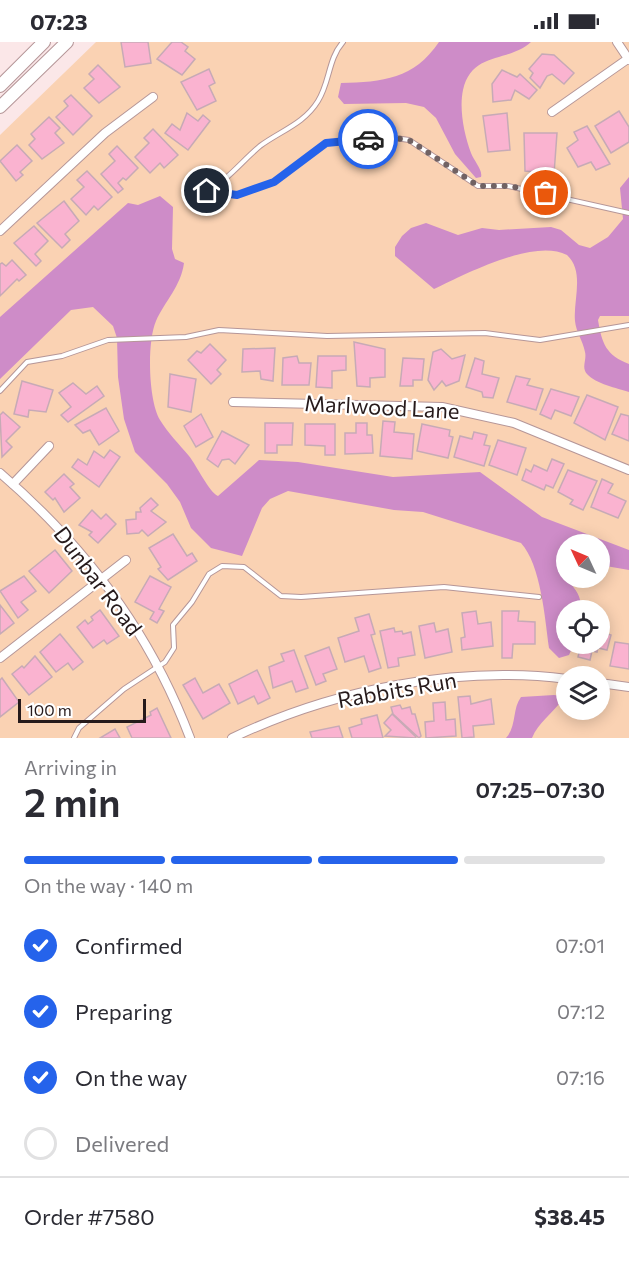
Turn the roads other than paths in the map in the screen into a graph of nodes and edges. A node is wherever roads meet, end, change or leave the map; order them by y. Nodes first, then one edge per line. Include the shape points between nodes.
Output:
1 (44, 42) edge
2 (67, 42) edge
3 (343, 42) edge
4 (617, 42) edge
5 (629, 59) edge
6 (0, 86) edge
7 (153, 97) dead end
8 (0, 107) edge
9 (552, 112) dead end
10 (629, 213) edge
11 (0, 231) edge
12 (629, 326) edge
13 (0, 391) edge
14 (233, 402) dead end
15 (49, 446) dead end
16 (629, 470) edge
17 (0, 473) edge
18 (13, 484) junction
19 (126, 560) dead end
20 (101, 579) junction
21 (539, 597) dead end
22 (0, 658) edge
23 (158, 667) junction
24 (556, 679) edge
25 (610, 684) edge
26 (629, 687) edge
27 (74, 738) edge
28 (190, 738) edge
29 (232, 738) edge

1 - 6 main road
2 - 8 main road
3 - 10 lane via 336,51 319,100 309,113 260,146 225,182 207,191 237,195 274,182 326,143 382,136 409,140 478,186 508,186
4 - 5 street
5 - 9 street
7 - 11 street via 105,133
12 - 13 lane via 540,340 485,333 327,336 219,330 155,339 108,340 62,356 27,362
14 - 16 street, Marlwood Lane via 451,408 514,423
15 - 18 street
17 - 18 street, Dunbar Road
18 - 20 street, Dunbar Road via 55,524
19 - 20 street
20 - 22 street
20 - 23 street, Dunbar Road
21 - 23 lane via 444,587 281,596 244,567 222,566 209,574 173,625 174,648
23 - 27 lane via 124,689 79,728
23 - 28 street, Dunbar Road
24 - 29 street, Rabbits Run via 489,676 391,687 316,705
25 - 26 street

